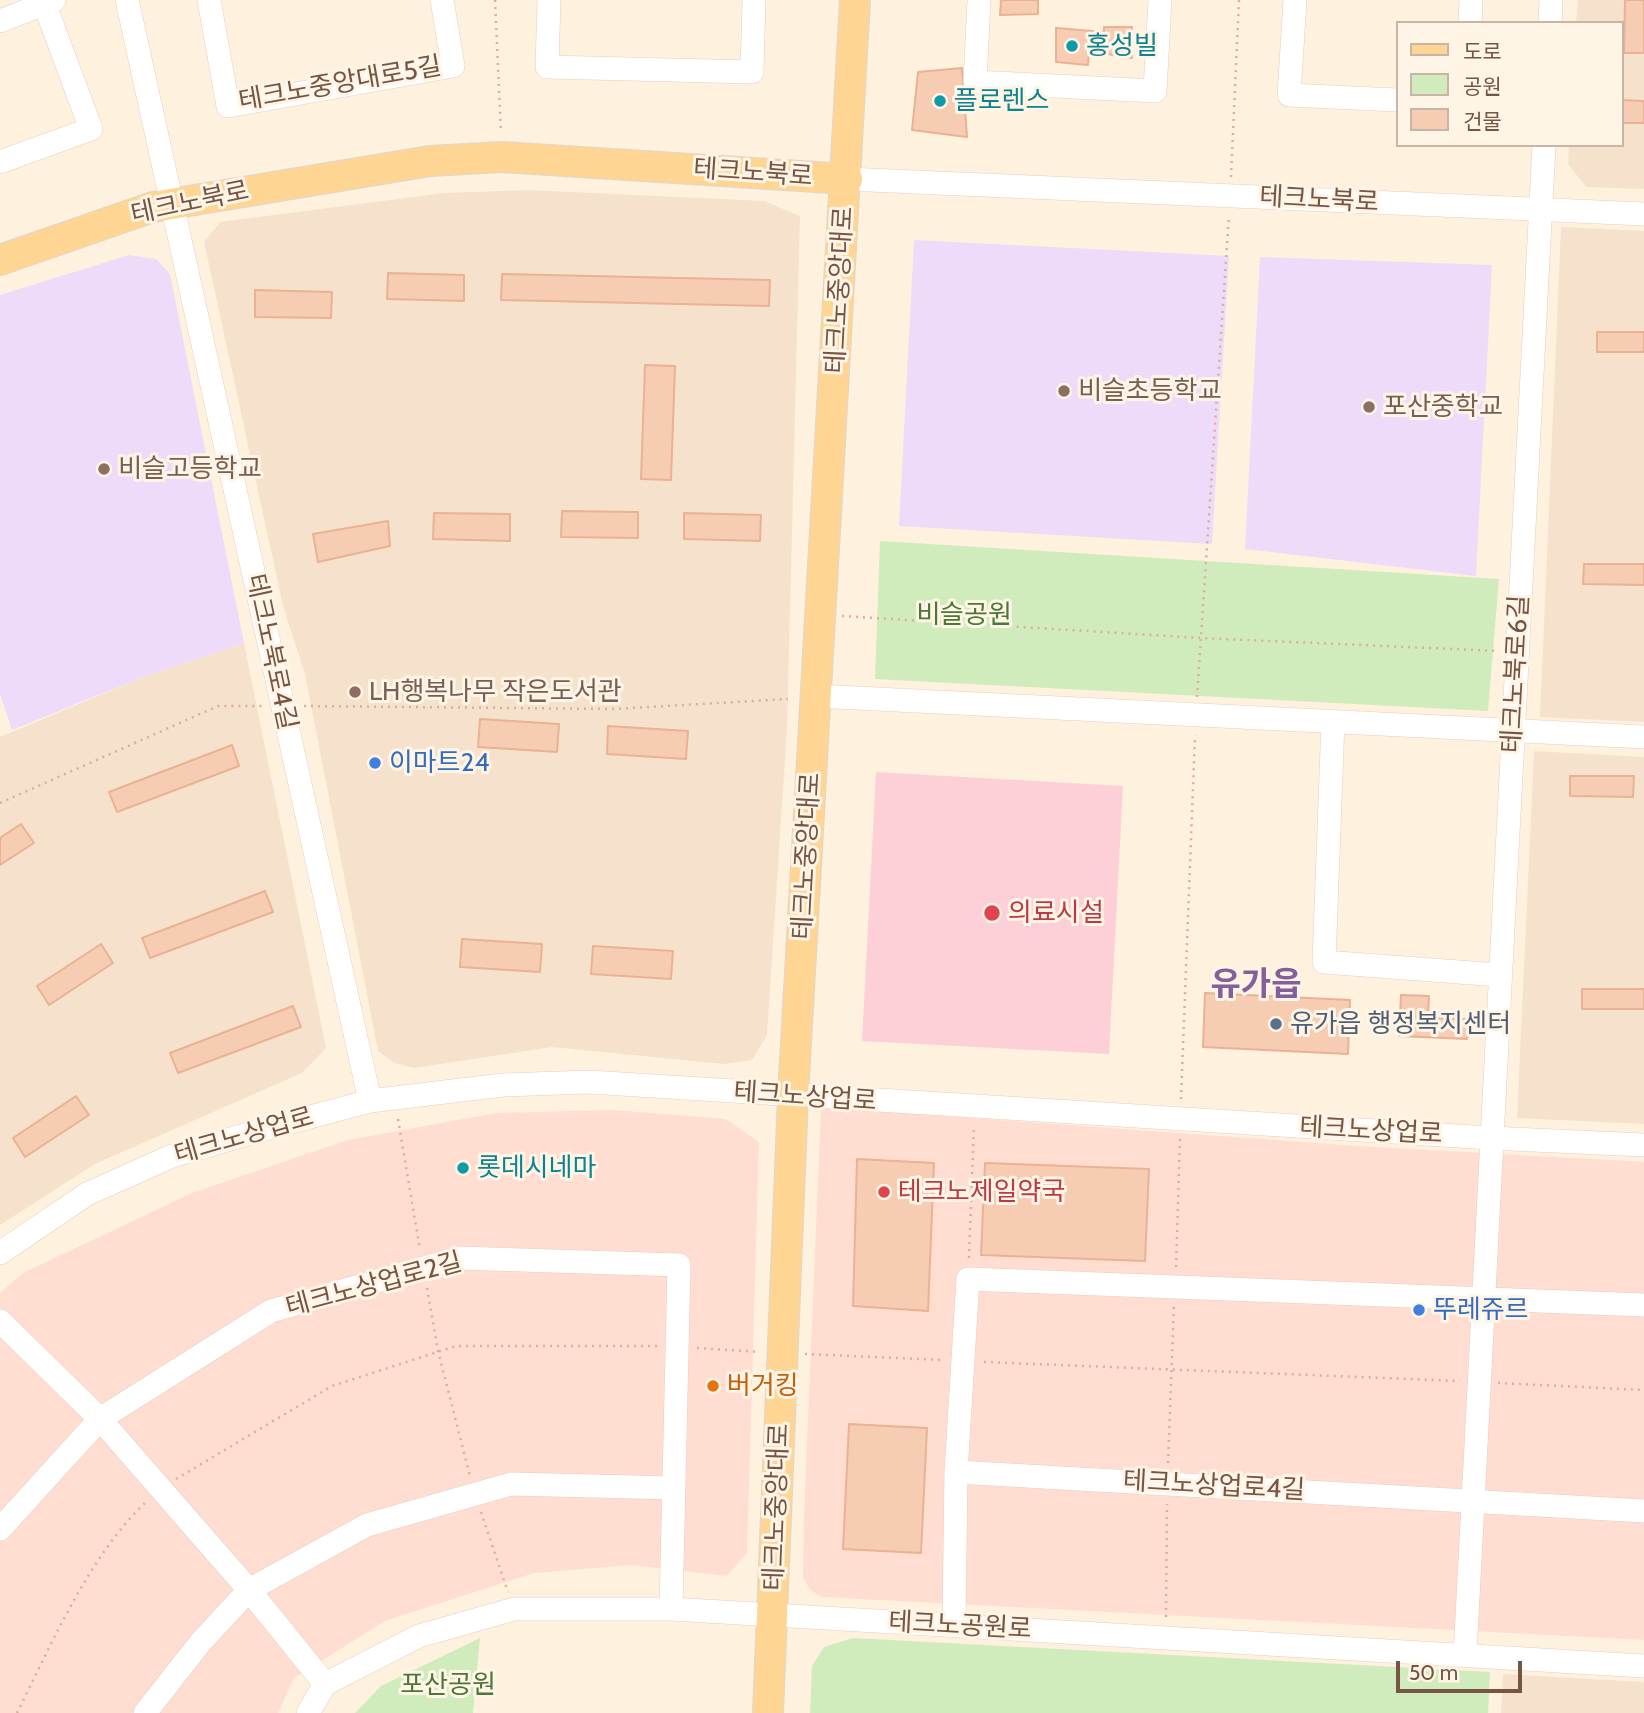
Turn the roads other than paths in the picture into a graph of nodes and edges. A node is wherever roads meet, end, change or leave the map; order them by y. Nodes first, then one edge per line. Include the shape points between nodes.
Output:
1 (127, 0) edge
2 (209, 0) edge
3 (442, 0) edge
4 (549, 0) edge
5 (754, 0) edge
6 (855, 0) edge
7 (979, 0) edge
8 (1160, 0) edge
9 (1295, 0) edge
10 (1471, 0) edge
11 (1551, 0) edge
12 (47, 1) edge
13 (0, 21) edge
14 (1470, 21) edge
15 (1550, 21) edge
16 (1396, 100) edge
17 (1544, 147) edge
18 (0, 162) edge
19 (847, 179) junction
20 (172, 203) junction
21 (1541, 209) junction
22 (1644, 214) edge
23 (0, 260) edge
24 (802, 697) junction
25 (1333, 720) junction
26 (1513, 729) junction
27 (1644, 737) edge
28 (1499, 975) junction
29 (793, 1096) junction
30 (370, 1101) junction
31 (1490, 1138) junction
32 (1644, 1144) edge
33 (0, 1253) edge
34 (1483, 1297) junction
35 (1644, 1305) edge
36 (0, 1321) edge
37 (100, 1419) junction
38 (956, 1472) junction
39 (674, 1488) junction
40 (1472, 1500) junction
41 (1644, 1511) edge
42 (0, 1529) edge
43 (249, 1590) junction
44 (671, 1609) junction
45 (773, 1615) junction
46 (954, 1625) junction
47 (1465, 1655) junction
48 (1644, 1666) edge
49 (325, 1684) junction
50 (145, 1713) edge
51 (307, 1713) edge
52 (768, 1713) edge

1 - 20 street, 테크노북로4길
2 - 3 street, 테크노중앙대로5길 via 228,106 453,66
4 - 5 street via 547,67 752,72
6 - 19 main road, 테크노중앙대로
7 - 8 street via 975,82 1156,91
9 - 16 street via 1289,95
10 - 14 street
11 - 15 street
12 - 13 street
12 - 18 street via 91,129
17 - 21 street, 테크노북로6길
19 - 20 main road, 테크노북로 via 502,157 430,161
19 - 21 street, 테크노북로
19 - 24 main road, 테크노중앙대로 via 821,615
20 - 23 main road, 테크노북로
20 - 30 street, 테크노북로4길
21 - 22 street, 테크노북로
21 - 26 street, 테크노북로6길
24 - 25 street
24 - 29 main road, 테크노중앙대로
25 - 26 street
25 - 28 street via 1324,962
26 - 27 street
26 - 28 street, 테크노북로6길
28 - 31 street, 테크노북로6길
29 - 30 street, 테크노상업로 via 589,1082 503,1085
29 - 31 street, 테크노상업로
29 - 45 main road, 테크노중앙대로
30 - 33 street, 테크노상업로 via 172,1156 87,1194
31 - 32 street, 테크노상업로
31 - 34 street
34 - 35 street
34 - 38 street via 968,1279
34 - 40 street
36 - 37 street
37 - 39 street, 테크노상업로2길 via 271,1311 459,1258 679,1265
37 - 42 street, 테크노상업로2길
37 - 43 street
38 - 40 street, 테크노상업로4길
38 - 46 street
39 - 43 street via 511,1484 367,1525
39 - 44 street
40 - 41 street, 테크노상업로4길
40 - 47 street
43 - 49 street
43 - 50 street
44 - 45 street, 테크노공원로
44 - 49 street, 테크노공원로 via 514,1608 419,1636
45 - 46 street, 테크노공원로
45 - 52 main road, 테크노중앙대로
46 - 47 street, 테크노공원로
47 - 48 street, 테크노공원로
49 - 51 street

